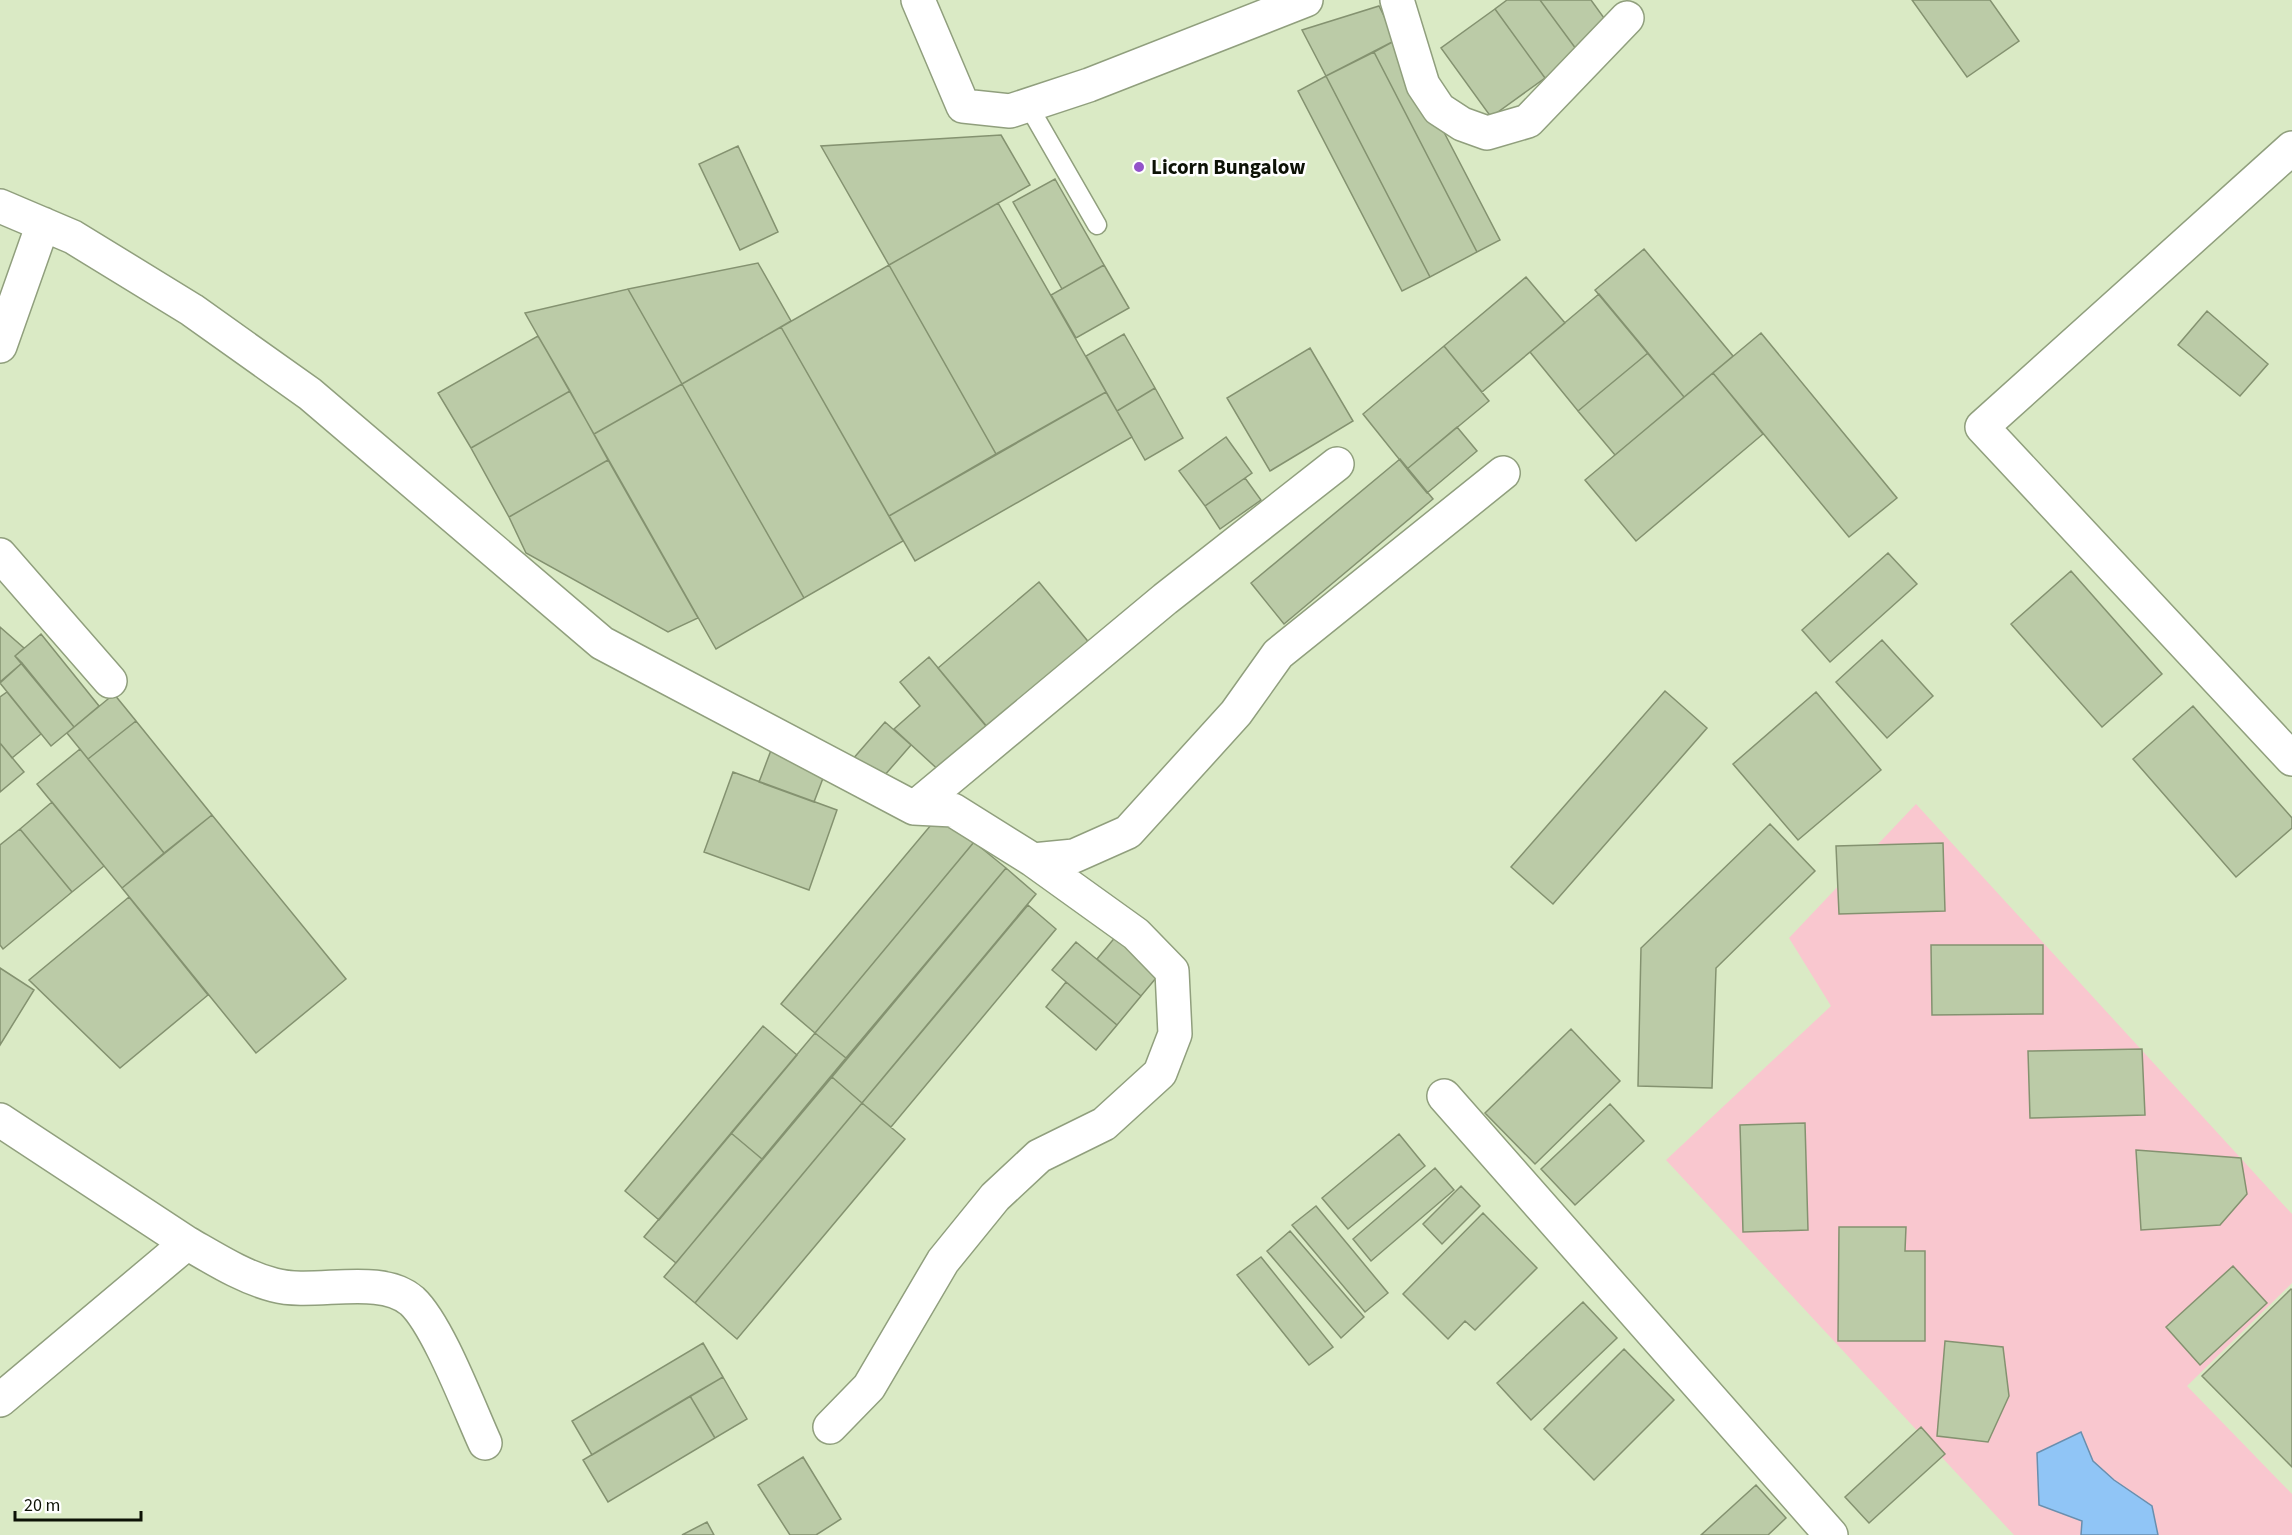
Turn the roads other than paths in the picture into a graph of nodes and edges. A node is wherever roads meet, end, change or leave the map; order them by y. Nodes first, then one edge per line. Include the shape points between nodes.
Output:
1 (918, 0) edge
2 (1306, 0) edge
3 (1396, 0) edge
4 (1626, 18) dead end
5 (1028, 105) junction
6 (2292, 148) edge
7 (0, 206) edge
8 (43, 224) junction
9 (1097, 225) dead end
10 (0, 346) edge
11 (1337, 464) dead end
12 (1503, 473) dead end
13 (0, 555) edge
14 (110, 681) dead end
15 (2292, 759) edge
16 (914, 808) junction
17 (1033, 860) junction
18 (1444, 1096) dead end
19 (0, 1120) edge
20 (187, 1244) junction
21 (0, 1400) edge
22 (830, 1427) dead end
23 (485, 1443) dead end
24 (1831, 1535) edge

1 - 5 street via 963,106 1010,111
2 - 5 street
3 - 4 street via 1423,85 1439,109 1461,124 1486,133 1528,121
5 - 9 lane
6 - 15 street via 1982,427
7 - 8 street
8 - 10 street
8 - 16 street via 73,237 192,310 310,394 602,643
11 - 16 street via 1165,599
12 - 17 street via 1278,654 1236,713 1128,832 1074,856
13 - 14 street
16 - 17 street via 953,810
17 - 22 street via 1136,934 1173,971 1175,1034 1160,1073 1104,1124 1039,1156 995,1197 943,1262 869,1388
18 - 24 street
19 - 20 street
20 - 21 street
20 - 23 street via 246,1276 275,1286 307,1290 386,1287 412,1301 433,1330

